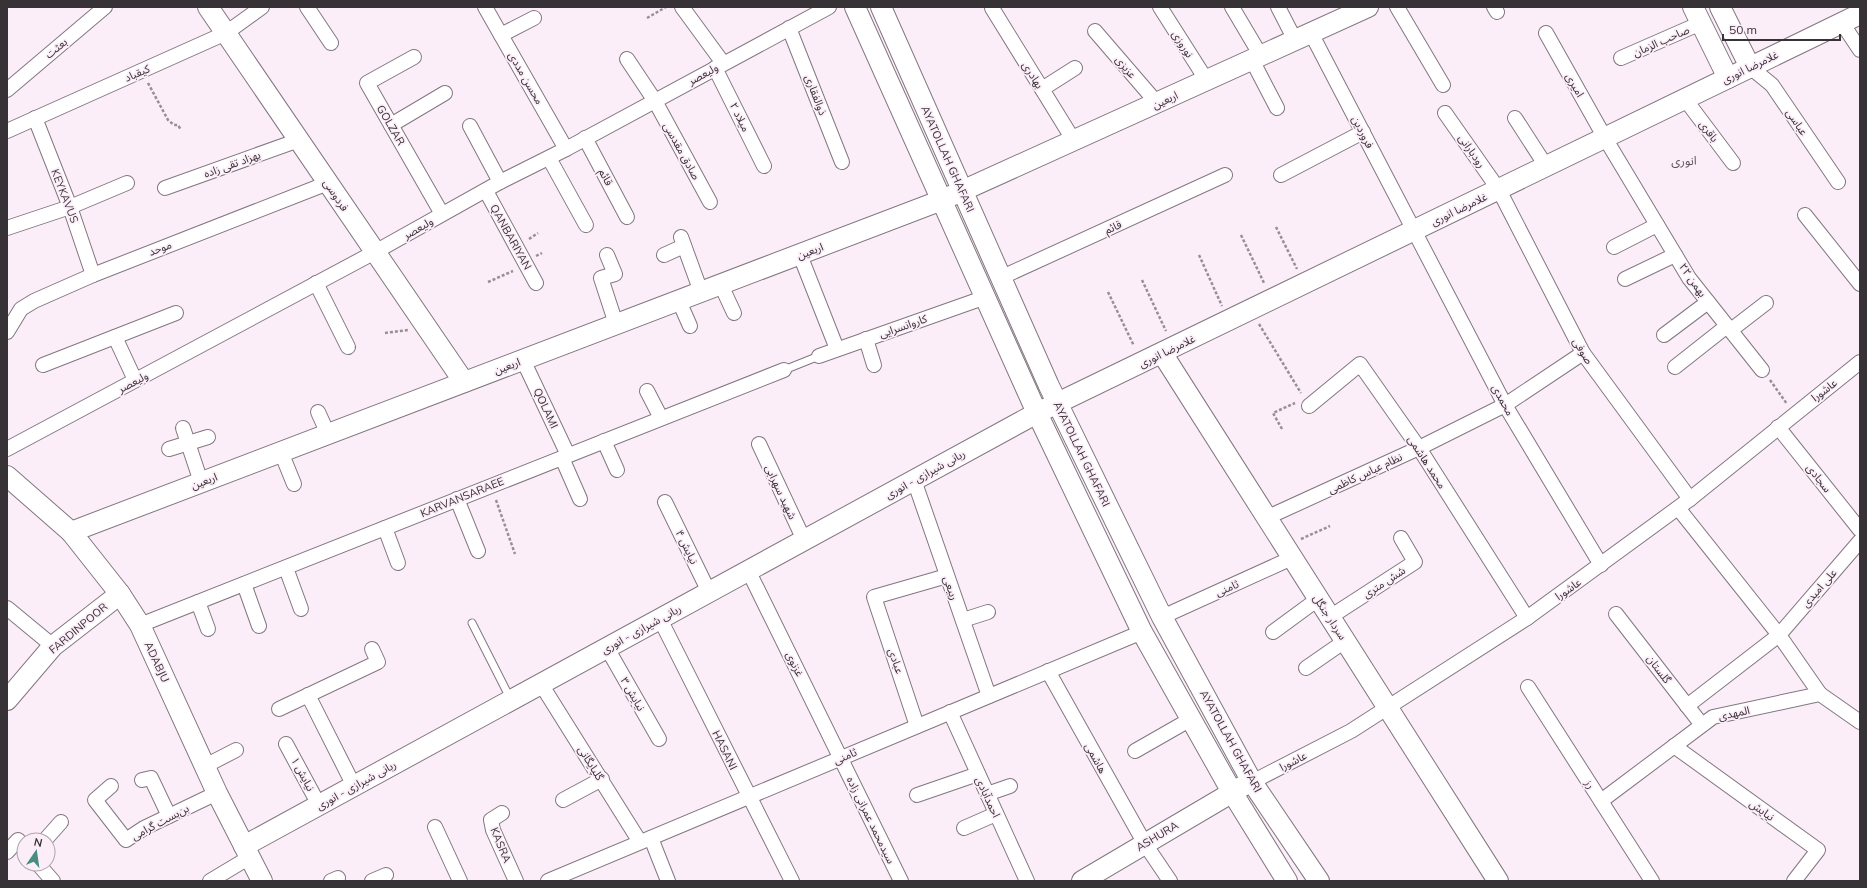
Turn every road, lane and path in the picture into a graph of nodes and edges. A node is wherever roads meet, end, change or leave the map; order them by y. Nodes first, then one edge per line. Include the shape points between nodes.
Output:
1 (105, 7) edge
2 (208, 7) edge
3 (262, 7) edge
4 (307, 7) edge
5 (485, 7) edge
6 (666, 7) edge
7 (682, 7) edge
8 (829, 7) edge
9 (855, 7) edge
10 (881, 7) edge
11 (1160, 7) edge
12 (1232, 7) edge
13 (1278, 7) edge
14 (1368, 7) edge
15 (1397, 7) edge
16 (1720, 7) edge
17 (992, 8) dead end
18 (1697, 15) edge
19 (1852, 15) edge
20 (534, 18) dead end
21 (647, 18) dead end
22 (789, 28) junction
23 (1095, 30) dead end
24 (226, 33) junction
25 (1546, 33) dead end
26 (501, 34) junction
27 (1303, 36) junction
28 (331, 43) dead end
29 (1860, 50) edge
30 (414, 57) dead end
31 (1257, 58) junction
32 (1621, 58) dead end
33 (627, 59) dead end
34 (719, 66) junction
35 (1750, 67) junction
36 (1075, 68) dead end
37 (141, 70) junction
38 (1728, 78) junction
39 (1207, 81) junction
40 (1443, 85) dead end
41 (1042, 89) junction
42 (7, 90) edge
43 (446, 93) dead end
44 (1685, 99) junction
45 (655, 101) junction
46 (1157, 103) junction
47 (1277, 108) dead end
48 (1445, 113) dead end
49 (35, 118) junction
50 (1515, 118) dead end
51 (391, 125) junction
52 (470, 126) dead end
53 (181, 130) dead end
54 (7, 131) edge
55 (1363, 132) junction
56 (585, 138) junction
57 (1605, 138) junction
58 (298, 140) junction
59 (1074, 141) junction
60 (566, 149) junction
61 (549, 158) junction
62 (842, 162) dead end
63 (1732, 163) dead end
64 (764, 166) dead end
65 (1546, 166) junction
66 (1225, 175) dead end
67 (1281, 175) dead end
68 (500, 182) junction
69 (1838, 182) dead end
70 (127, 183) dead end
71 (328, 183) junction
72 (165, 188) dead end
73 (1499, 190) junction
74 (486, 191) junction
75 (963, 192) junction
76 (942, 200) junction
77 (710, 202) dead end
78 (70, 207) junction
79 (442, 214) junction
80 (1805, 215) dead end
81 (627, 217) dead end
82 (586, 225) dead end
83 (1657, 225) junction
84 (1276, 227) dead end
85 (7, 228) edge
86 (1414, 231) junction
87 (1241, 235) dead end
88 (1614, 247) dead end
89 (375, 252) junction
90 (607, 254) dead end
91 (664, 255) dead end
92 (800, 255) junction
93 (1199, 255) dead end
94 (1675, 255) junction
95 (527, 265) junction
96 (93, 275) junction
97 (1000, 278) junction
98 (1625, 279) dead end
99 (1142, 280) dead end
100 (488, 282) dead end
101 (316, 283) junction
102 (536, 283) dead end
103 (1305, 284) junction
104 (1860, 284) edge
105 (721, 285) junction
106 (701, 292) junction
107 (1108, 292) dead end
108 (986, 297) junction
109 (1272, 300) junction
110 (679, 301) junction
111 (1708, 302) junction
112 (1766, 303) dead end
113 (1251, 310) junction
114 (176, 313) dead end
115 (734, 313) dead end
116 (1229, 320) junction
117 (616, 324) junction
118 (690, 326) dead end
119 (1729, 328) junction
120 (7, 332) edge
121 (1664, 335) dead end
122 (116, 337) junction
123 (866, 339) junction
124 (348, 347) dead end
125 (837, 349) junction
126 (1167, 350) junction
127 (1583, 353) junction
128 (819, 356) joint
129 (523, 360) junction
130 (1860, 362) edge
131 (1142, 363) junction
132 (43, 365) dead end
133 (874, 365) dead end
134 (1675, 367) dead end
135 (784, 370) joint
136 (1762, 370) joint
137 (135, 380) junction
138 (464, 382) junction
139 (647, 391) dead end
140 (1307, 403) junction
141 (1058, 404) junction
142 (1505, 405) junction
143 (318, 412) dead end
144 (1037, 413) junction
145 (1794, 413) junction
146 (661, 418) junction
147 (1778, 427) junction
148 (183, 428) dead end
149 (1282, 429) dead end
150 (328, 434) junction
151 (208, 437) dead end
152 (604, 441) junction
153 (188, 443) junction
154 (759, 444) dead end
155 (1419, 448) junction
156 (7, 449) edge
157 (169, 449) dead end
158 (281, 452) junction
159 (565, 457) junction
160 (617, 470) dead end
161 (7, 476) edge
162 (914, 480) junction
163 (201, 482) junction
164 (294, 484) dead end
165 (491, 486) junction
166 (457, 499) junction
167 (580, 499) dead end
168 (1690, 499) junction
169 (665, 502) dead end
170 (1678, 508) junction
171 (1266, 518) junction
172 (1330, 526) dead end
173 (385, 528) junction
174 (1860, 530) edge
175 (71, 532) junction
176 (1401, 538) dead end
177 (804, 540) junction
178 (1860, 541) edge
179 (478, 551) dead end
180 (1288, 552) junction
181 (515, 554) dead end
182 (398, 563) dead end
183 (1601, 565) junction
184 (286, 568) junction
185 (748, 570) junction
186 (947, 576) junction
187 (244, 584) junction
188 (708, 592) junction
189 (120, 594) junction
190 (1318, 599) junction
191 (198, 602) junction
192 (7, 608) edge
193 (301, 609) dead end
194 (988, 612) dead end
195 (1616, 614) dead end
196 (1162, 617) junction
197 (1330, 617) junction
198 (1527, 618) junction
199 (660, 619) junction
200 (963, 620) junction
201 (472, 623) dead end
202 (140, 625) junction
203 (259, 626) dead end
204 (208, 629) dead end
205 (1142, 632) junction
206 (1273, 632) dead end
207 (1778, 635) junction
208 (1345, 641) junction
209 (54, 646) junction
210 (607, 648) junction
211 (372, 649) dead end
212 (1306, 668) dead end
213 (1048, 671) junction
214 (541, 684) junction
215 (1528, 687) dead end
216 (1820, 694) junction
217 (308, 695) junction
218 (989, 696) junction
219 (7, 700) edge
220 (511, 700) junction
221 (1688, 706) junction
222 (279, 708) dead end
223 (1388, 709) junction
224 (950, 712) junction
225 (1191, 719) junction
226 (1860, 722) edge
227 (1702, 725) junction
228 (918, 726) junction
229 (659, 739) dead end
230 (286, 744) dead end
231 (1674, 746) junction
232 (236, 750) dead end
233 (1135, 751) dead end
234 (841, 758) junction
235 (205, 766) junction
236 (978, 774) junction
237 (602, 779) junction
238 (142, 780) dead end
239 (1252, 782) junction
240 (111, 786) dead end
241 (354, 786) junction
242 (1010, 786) dead end
243 (1232, 792) junction
244 (217, 793) junction
245 (987, 794) junction
246 (917, 795) dead end
247 (749, 797) junction
248 (563, 800) dead end
249 (1601, 801) junction
250 (319, 805) junction
251 (502, 813) dead end
252 (996, 814) junction
253 (169, 816) junction
254 (61, 822) dead end
255 (435, 827) dead end
256 (964, 828) dead end
257 (52, 832) edge
258 (646, 840) junction
259 (16, 842) edge
260 (1145, 844) junction
261 (7, 852) edge
262 (247, 852) junction
263 (45, 872) edge
264 (386, 874) dead end
265 (53, 881) edge
266 (210, 881) edge
267 (262, 881) edge
268 (372, 881) edge
269 (460, 881) edge
270 (516, 881) edge
271 (548, 881) edge
272 (668, 881) edge
273 (792, 881) edge
274 (901, 881) edge
275 (1027, 881) edge
276 (1082, 881) edge
277 (1170, 881) edge
278 (1287, 881) edge
279 (1319, 881) edge
280 (1498, 881) edge
281 (1652, 881) edge
282 (1794, 881) edge

1 - 42 street, بعثت
2 - 24 street, فردوسی
3 - 24 street, کیقباد
4 - 28 street
5 - 26 street, محسن مددی
6 - 21 path
7 - 34 street, میلاد ۲
8 - 22 street, ولیعصر
9 - 76 street, AYATOLLAH GHAFARI
10 - 75 street, AYATOLLAH GHAFARI
11 - 39 street, نوروزی
12 - 31 street
13 - 27 street, فروردین
14 - 27 street, اربعین
15 - 40 street
16 - 35 street
17 - 41 street, بهادری
18 - 32 street, صاحب الزمان
18 - 38 street
19 - 29 street
19 - 35 street, غلامرضا انوری
20 - 26 street
22 - 34 street, ولیعصر
22 - 62 street, ذوالفقاری
23 - 46 street, عزیزی
24 - 37 street, کیقباد
24 - 58 street, فردوسی
25 - 57 street, امیری
26 - 60 street, محسن مددی
27 - 31 street, اربعین
27 - 55 street, فروردین
30 - 51 street, GOLZAR via 367,83
31 - 39 street, اربعین
31 - 47 street
33 - 45 street, صادق مقدسی
34 - 45 street, ولیعصر
34 - 64 street, میلاد ۲
35 - 38 street, غلامرضا انوری
35 - 69 street, عباسی via 1772,85
36 - 41 street
37 - 49 street, کیقباد
37 - 53 path via 168,120 174,126 178,125
38 - 44 street, غلامرضا انوری
39 - 46 street, اربعین
41 - 59 street, بهادری
43 - 51 street
44 - 57 street, غلامرضا انوری
44 - 63 street, باقری
45 - 56 street, ولیعصر
45 - 77 street, صادق مقدسی
46 - 59 street, اربعین
48 - 73 street, رودبارانی
49 - 54 street, کیقباد
49 - 78 street, KEYKAVUS
50 - 65 street
51 - 79 street, GOLZAR
52 - 68 street
55 - 67 street
55 - 86 street, فروردین
56 - 60 street, ولیعصر
56 - 81 street, قائم
57 - 65 street, غلامرضا انوری
57 - 83 street, ۲۲ بهمن
58 - 71 street, فردوسی
58 - 72 street, بهزاد تقی زاده
59 - 75 street, اربعین
60 - 61 street, ولیعصر
61 - 68 street, ولیعصر
61 - 82 street
65 - 73 street, غلامرضا انوری
66 - 97 street, قائم
68 - 74 street, ولیعصر
70 - 78 street
71 - 89 street, فردوسی
71 - 96 street, موحد
73 - 86 street, غلامرضا انوری
73 - 127 street, صوفی
74 - 79 street, ولیعصر
74 - 95 street, QANBARIYAN
75 - 76 street, اربعین
75 - 97 street, AYATOLLAH GHAFARI
76 - 92 street, اربعین
76 - 108 street, AYATOLLAH GHAFARI
78 - 85 street
78 - 96 street, KEYKAVUS
79 - 89 street, ولیعصر
80 - 104 street
83 - 88 street
83 - 94 street, ۲۲ بهمن
84 - 103 path
86 - 103 street, غلامرضا انوری
86 - 142 street, محمدی
87 - 109 path
89 - 101 street, ولیعصر
89 - 138 street, فردوسی
90 - 117 street via 615,274 601,278
91 - 106 street via 682,242
92 - 105 street, اربعین
92 - 125 street
93 - 116 path
94 - 98 street
94 - 111 street, ۲۲ بهمن
95 - 100 path
95 - 102 street, QANBARIYAN
96 - 120 street, موحد via 21,309
97 - 141 street, AYATOLLAH GHAFARI
99 - 126 path
101 - 124 street
101 - 137 street, ولیعصر
103 - 109 street, غلامرضا انوری
105 - 106 street, اربعین
105 - 115 street
106 - 110 street, اربعین
107 - 131 path
108 - 123 street, کاروانسرایی
108 - 144 street, AYATOLLAH GHAFARI
109 - 113 street, غلامرضا انوری
110 - 117 street, اربعین
110 - 118 street
111 - 119 street, ۲۲ بهمن
111 - 121 street
112 - 119 street
113 - 116 street, غلامرضا انوری
113 - 140 path
114 - 122 street
116 - 126 street, غلامرضا انوری
117 - 129 street, اربعین
119 - 134 street
119 - 136 street, ۲۲ بهمن
122 - 132 street
122 - 137 street
123 - 125 street, کاروانسرایی
123 - 133 street
125 - 128 street, کاروانسرایی
126 - 131 street, غلامرضا انوری
126 - 171 street, سردار جنگل
127 - 142 street, نظام عباس کاظمی
127 - 168 street, صوفی
128 - 135 lane
129 - 138 street, اربعین
129 - 159 street, QOLAMI
130 - 145 street, عاشورا
131 - 141 street, غلامرضا انوری
135 - 146 street, KARVANSARAEE
136 - 145 path
137 - 156 street, ولیعصر
138 - 150 street, اربعین
139 - 146 street
140 - 149 path via 1273,412
140 - 155 street, محمد هاشمی via 1360,364
141 - 144 street, غلامرضا انوری
141 - 196 street, AYATOLLAH GHAFARI
142 - 155 street, نظام عباس کاظمی
142 - 183 street, محمدی
143 - 150 street
144 - 162 street, ربانی شیرازی - انوری
144 - 205 street, AYATOLLAH GHAFARI
145 - 147 street, عاشورا
146 - 152 street, KARVANSARAEE
147 - 168 street, عاشورا
147 - 174 street, سجادی
148 - 153 street
150 - 158 street, اربعین
151 - 153 street
152 - 159 street, KARVANSARAEE
152 - 160 street
153 - 157 street
153 - 163 street
154 - 177 street, شهید سهرابی
155 - 171 street, نظام عباس کاظمی
155 - 198 street, محمد هاشمی
158 - 163 street, اربعین
158 - 164 street
159 - 165 street, KARVANSARAEE
159 - 167 street, QOLAMI
161 - 175 street, ADABJU
162 - 177 street, ربانی شیرازی - انوری
162 - 186 street, ربیعی
163 - 175 street, اربعین
165 - 166 street, KARVANSARAEE
165 - 181 path
166 - 173 street, KARVANSARAEE
166 - 179 street
168 - 170 street, عاشورا
169 - 188 street, نیایش ۴
170 - 183 street, عاشورا
170 - 207 street
171 - 180 street, سردار جنگل
172 - 180 path
173 - 182 street
173 - 184 street, KARVANSARAEE
175 - 189 street, ADABJU
176 - 197 street, شش متری via 1415,562
177 - 185 street, ربانی شیرازی - انوری
178 - 207 street, علی امیدی
180 - 190 street, سردار جنگل
180 - 196 street, ثامنی
183 - 198 street, عاشورا
184 - 187 street, KARVANSARAEE
184 - 193 street
185 - 188 street, ربانی شیرازی - انوری
185 - 234 street, غزنوی
186 - 200 street, ربیعی
186 - 228 street, عبادی via 874,597
187 - 191 street, KARVANSARAEE
187 - 203 street
188 - 199 street, ربانی شیرازی - انوری
189 - 202 street, ADABJU
189 - 209 street, FARDINPOOR
190 - 197 street, سردار جنگل
190 - 206 street
191 - 202 street, KARVANSARAEE
191 - 204 street
192 - 209 street
194 - 200 street
195 - 221 street, گلستان
196 - 239 street, AYATOLLAH GHAFARI
197 - 208 street, سردار جنگل
198 - 223 street, عاشورا
199 - 210 street, ربانی شیرازی - انوری
199 - 247 street, HASANI
200 - 218 street, ربیعی
201 - 220 lane
202 - 235 street, ADABJU
205 - 213 street, ثامنی
205 - 225 street, AYATOLLAH GHAFARI
207 - 216 street
207 - 221 street, علی امیدی
208 - 212 street
208 - 223 street, سردار جنگل
209 - 219 street, FARDINPOOR
210 - 214 street, ربانی شیرازی - انوری
210 - 229 street, نیایش ۳
211 - 217 street via 378,662
213 - 218 street, ثامنی
213 - 260 street, هاشمی
214 - 220 street, ربانی شیرازی - انوری
214 - 237 street, گلپایگانی
215 - 249 street, رز
216 - 226 street
216 - 227 street, المهدی via 1713,717
217 - 222 street
217 - 241 street
218 - 224 street, ثامنی
220 - 241 street, ربانی شیرازی - انوری
221 - 227 street, گلستان
223 - 239 street, عاشورا
223 - 280 street, سردار جنگل
224 - 228 street, ثامنی
224 - 236 street, احمدآبادی
225 - 233 street
225 - 243 street, AYATOLLAH GHAFARI
227 - 231 street, المهدی
228 - 234 street, ثامنی
230 - 250 street, نیایش ۱
231 - 249 street, المهدی
231 - 282 street, نیایش via 1818,850
232 - 235 street
234 - 247 street, ثامنی
234 - 274 street, سیدمحمد عمرانی زاده
235 - 244 street, ADABJU
236 - 245 street, احمدآبادی
236 - 246 street
237 - 248 street
237 - 258 street, گلپایگانی
238 - 253 street via 151,778
239 - 243 street, ASHURA
239 - 279 street, AYATOLLAH GHAFARI
240 - 253 street, بن‌بست گرامی via 95,800 126,840
241 - 250 street, ربانی شیرازی - انوری
242 - 245 street
243 - 260 street, ASHURA
243 - 278 street, AYATOLLAH GHAFARI
244 - 253 street, بن‌بست گرامی
244 - 262 street, ADABJU
245 - 252 street, احمدآبادی
247 - 258 street, ثامنی
247 - 273 street, HASANI
249 - 281 street, رز
250 - 262 street, ربانی شیرازی - انوری
251 - 270 street, KASRA via 491,820 493,830
252 - 256 street
252 - 275 street, احمدآبادی
254 - 257 street
255 - 269 street
258 - 271 street, ثامنی
258 - 272 street, گلپایگانی
259 - 261 street
260 - 276 street, ASHURA
260 - 277 street, هاشمی
262 - 266 street
262 - 267 street, ADABJU
263 - 265 street
264 - 268 street

